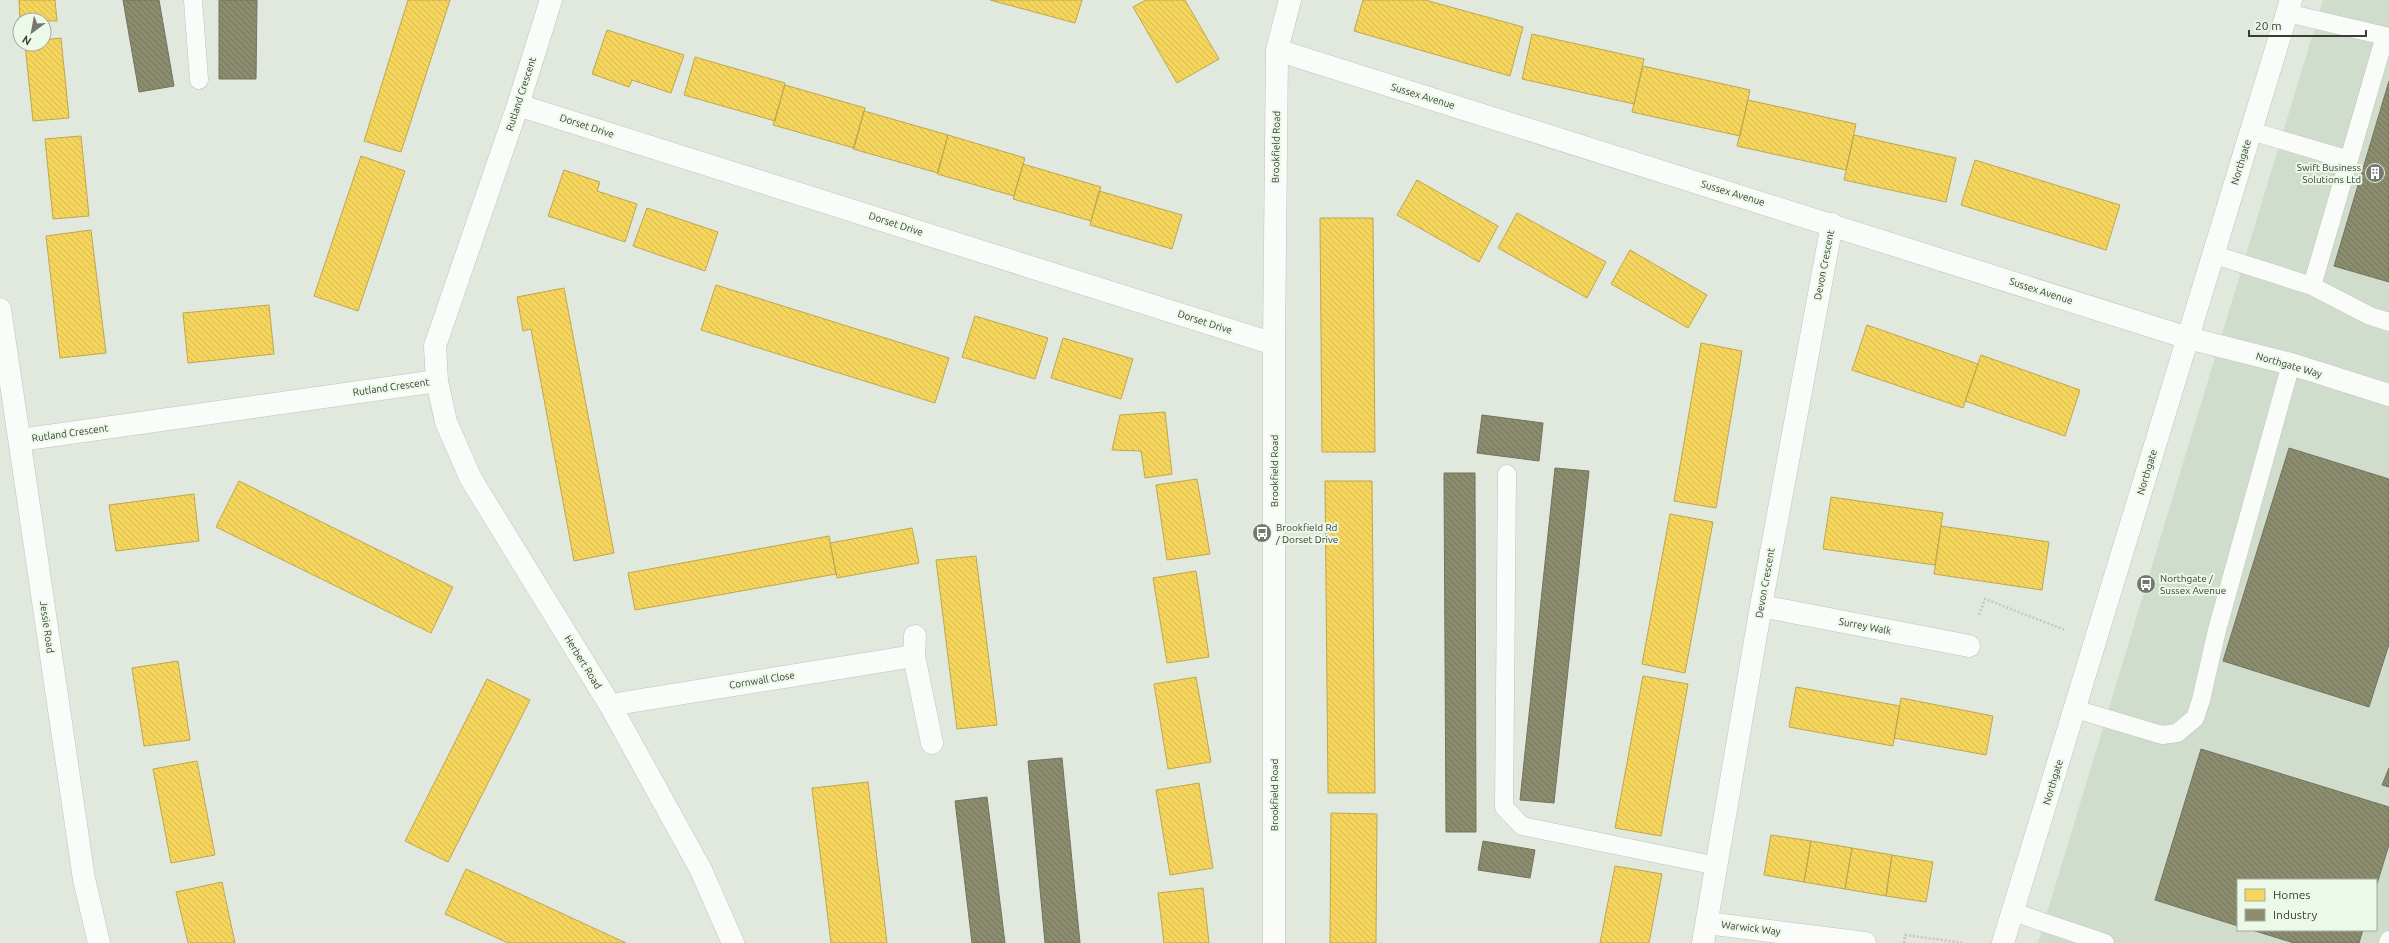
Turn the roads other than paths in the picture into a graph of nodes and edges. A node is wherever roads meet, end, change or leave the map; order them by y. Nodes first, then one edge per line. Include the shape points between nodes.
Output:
1 (193, 0) edge
2 (551, 0) edge
3 (1290, 0) edge
4 (2289, 6) edge
5 (1277, 50) junction
6 (199, 80) dead end
7 (518, 105) junction
8 (2251, 132) junction
9 (2348, 160) junction
10 (1832, 224) junction
11 (2212, 254) junction
12 (2312, 286) junction
13 (0, 309) edge
14 (2389, 322) edge
15 (2188, 338) junction
16 (1274, 344) junction
17 (2291, 364) junction
18 (437, 381) junction
19 (2389, 395) edge
20 (20, 440) junction
21 (1507, 474) dead end
22 (1761, 606) junction
23 (1969, 646) road end
24 (610, 705) junction
25 (2075, 709) junction
26 (932, 744) dead end
27 (1717, 866) junction
28 (2013, 912) junction
29 (1705, 933) edge
30 (2389, 940) edge
31 (99, 943) edge
32 (733, 943) edge
33 (1274, 943) edge
34 (1865, 943) edge
35 (2003, 943) edge
36 (2105, 943) edge
37 (2388, 943) edge

1 - 6 lane
2 - 7 street, Rutland Crescent
3 - 5 street, Brookfield Road
4 - 8 street, Northgate
4 - 9 lane via 2385,36
5 - 10 street, Sussex Avenue
5 - 16 street, Brookfield Road
7 - 16 street, Dorset Drive
7 - 18 street, Rutland Crescent via 435,346
8 - 9 lane
8 - 11 street, Northgate
9 - 12 lane
10 - 15 street, Sussex Avenue
10 - 22 street, Devon Crescent
11 - 12 lane
11 - 15 street, Northgate
12 - 14 lane via 2370,316
13 - 20 street, Jessie Road
15 - 17 street, Northgate Way
15 - 25 street, Northgate
16 - 33 street, Brookfield Road
17 - 19 street, Northgate Way
17 - 25 lane via 2195,718 2177,733 2162,735
18 - 20 street, Rutland Crescent
18 - 24 street, Herbert Road via 446,422 471,479
20 - 31 street, Jessie Road via 84,879
21 - 27 lane via 1504,807 1522,826
22 - 23 street, Surrey Walk
22 - 27 street, Devon Crescent
24 - 26 street, Cornwall Close via 915,646
24 - 32 street, Herbert Road via 701,870
25 - 28 street, Northgate
27 - 29 street, Devon Crescent
28 - 35 street, Northgate
28 - 36 lane
29 - 34 street, Warwick Way
30 - 37 lane

